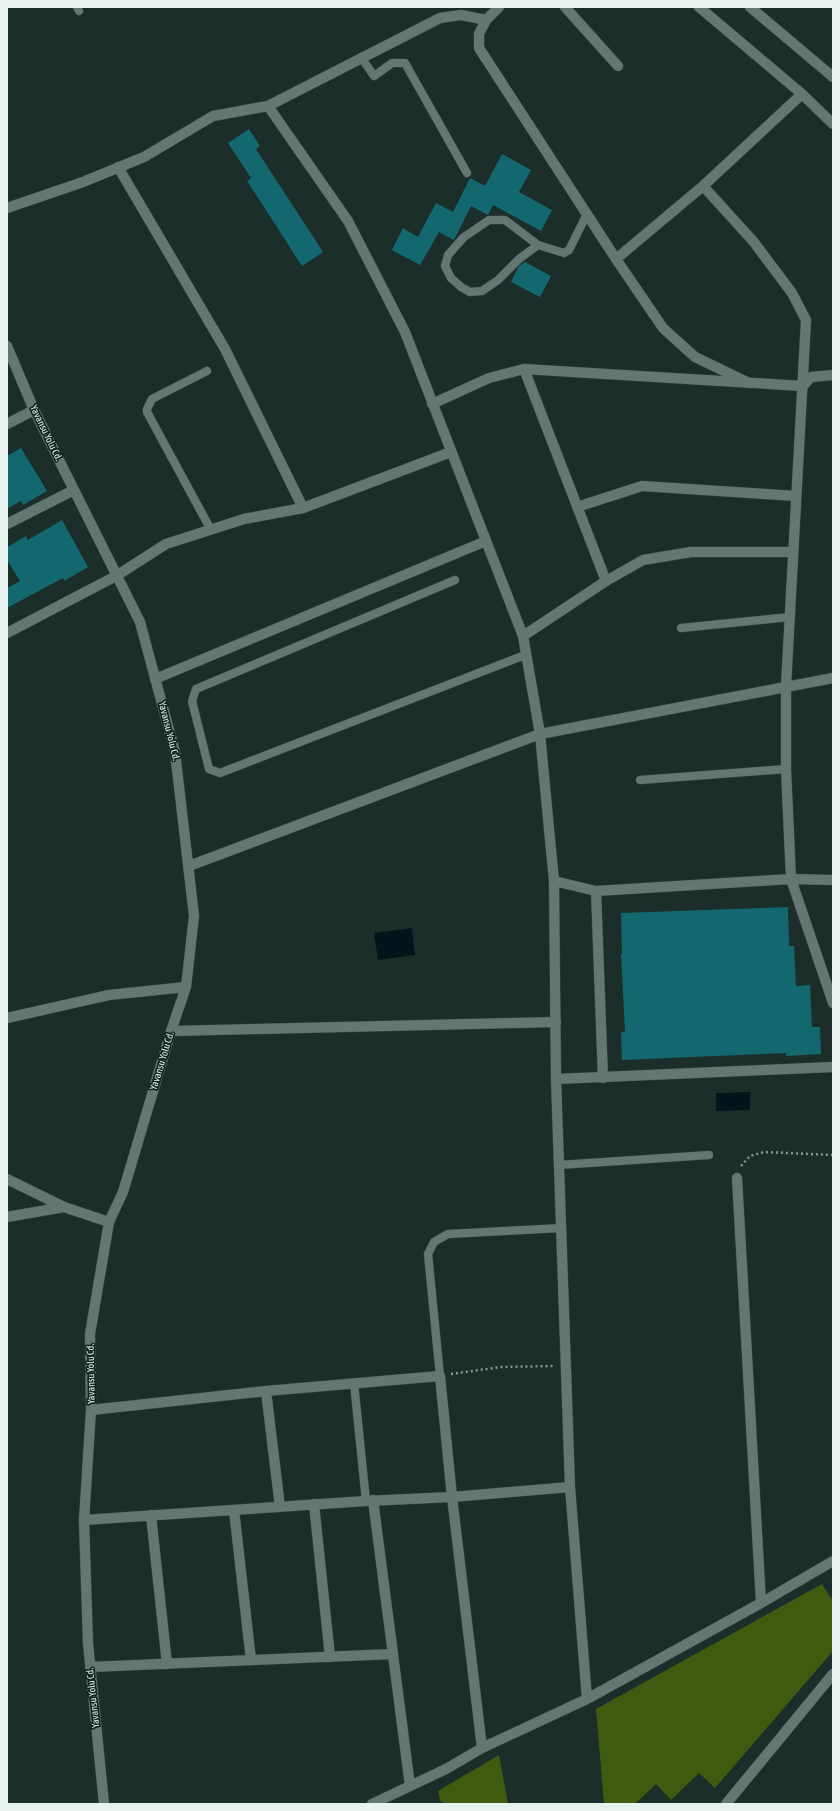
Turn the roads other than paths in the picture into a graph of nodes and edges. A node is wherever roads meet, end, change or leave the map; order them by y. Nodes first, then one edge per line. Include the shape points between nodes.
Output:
1 (499, 7) edge
2 (566, 7) edge
3 (699, 7) edge
4 (750, 7) edge
5 (486, 20) junction
6 (361, 57) junction
7 (618, 66) dead end
8 (833, 77) edge
9 (802, 94) junction
10 (268, 106) junction
11 (833, 124) edge
12 (118, 167) junction
13 (467, 173) dead end
14 (702, 186) junction
15 (7, 208) edge
16 (587, 214) junction
17 (538, 246) junction
18 (616, 259) junction
19 (7, 346) edge
20 (524, 368) junction
21 (207, 371) dead end
22 (833, 375) edge
23 (749, 383) junction
24 (803, 386) junction
25 (432, 404) junction
26 (34, 410) junction
27 (7, 424) edge
28 (451, 452) junction
29 (74, 490) junction
30 (796, 496) junction
31 (577, 506) junction
32 (303, 508) junction
33 (7, 524) edge
34 (212, 530) junction
35 (486, 541) junction
36 (794, 552) junction
37 (116, 576) junction
38 (455, 580) dead end
39 (606, 581) junction
40 (790, 617) junction
41 (681, 628) dead end
42 (7, 633) edge
43 (523, 636) junction
44 (525, 655) junction
45 (833, 678) edge
46 (155, 679) junction
47 (786, 686) junction
48 (540, 734) junction
49 (786, 769) junction
50 (640, 780) dead end
51 (189, 866) junction
52 (791, 879) junction
53 (833, 880) edge
54 (554, 881) junction
55 (596, 892) junction
56 (186, 987) junction
57 (833, 1003) edge
58 (7, 1018) edge
59 (556, 1022) junction
60 (171, 1030) junction
61 (833, 1067) edge
62 (603, 1078) junction
63 (556, 1079) junction
64 (709, 1155) dead end
65 (559, 1165) junction
66 (737, 1178) road end
67 (7, 1179) edge
68 (64, 1207) junction
69 (7, 1217) edge
70 (109, 1222) junction
71 (561, 1228) junction
72 (440, 1376) junction
73 (354, 1383) junction
74 (266, 1391) junction
75 (92, 1410) junction
76 (570, 1487) junction
77 (452, 1497) junction
78 (370, 1500) junction
79 (314, 1504) junction
80 (280, 1507) junction
81 (234, 1510) junction
82 (151, 1515) junction
83 (84, 1520) junction
84 (833, 1561) edge
85 (761, 1603) junction
86 (393, 1654) junction
87 (330, 1657) junction
88 (251, 1660) junction
89 (167, 1664) junction
90 (90, 1667) junction
91 (833, 1674) edge
92 (587, 1699) junction
93 (482, 1748) junction
94 (410, 1786) junction
95 (104, 1804) edge
96 (372, 1804) edge
97 (726, 1804) edge

1 - 5 street
2 - 7 street
3 - 9 street
4 - 8 street
5 - 6 street via 461,15 440,18
5 - 16 street via 479,34 479,48
6 - 10 street
6 - 13 lane via 374,76 392,63 405,63
9 - 11 street
9 - 14 street
10 - 12 street via 213,116 144,157
10 - 25 street via 348,221 405,332
12 - 15 street
12 - 32 street via 225,349
14 - 18 street
14 - 24 street via 753,241 792,293 806,320
16 - 17 lane via 569,250 564,252
16 - 18 street
17 - 17 lane via 505,220 489,220 464,237 448,255 445,266 451,278 460,287 470,292 482,291
18 - 23 street via 663,328 695,357
19 - 26 street, Yavansu Yolu Cd.
20 - 23 street
20 - 25 street via 489,378
20 - 31 street
21 - 34 lane via 152,399 147,412
22 - 24 street via 811,377
23 - 24 street
24 - 30 street
25 - 28 street
26 - 27 street
26 - 29 street, Yavansu Yolu Cd.
28 - 32 street
28 - 35 street
29 - 33 street
29 - 37 street, Yavansu Yolu Cd.
30 - 31 street via 642,486
30 - 36 street
31 - 39 street
32 - 34 street via 244,519
34 - 37 street via 166,544
35 - 43 street
35 - 46 street
36 - 39 street via 691,552 643,560
36 - 40 street
37 - 42 street
37 - 46 street, Yavansu Yolu Cd. via 140,622
38 - 44 lane via 196,688 192,701 209,769 220,773
39 - 43 street
40 - 41 lane
40 - 47 street
43 - 44 street
44 - 48 street
45 - 47 street
46 - 51 street, Yavansu Yolu Cd. via 176,752
47 - 48 street
47 - 49 street
48 - 51 street
48 - 54 street
49 - 50 lane
49 - 52 street
51 - 56 street, Yavansu Yolu Cd. via 194,916
52 - 53 street
52 - 55 street
52 - 57 street
54 - 55 street
54 - 59 street
55 - 62 street
56 - 58 street via 109,995
56 - 60 street, Yavansu Yolu Cd.
59 - 60 street
59 - 63 street
60 - 70 street, Yavansu Yolu Cd. via 123,1192
61 - 62 street
62 - 63 street
63 - 65 street
64 - 65 lane
65 - 71 street
66 - 85 street
67 - 68 street
68 - 69 street
68 - 70 street
70 - 75 street, Yavansu Yolu Cd. via 90,1334
71 - 72 lane via 448,1234 434,1242 428,1254
71 - 76 street
72 - 73 street
72 - 77 street
73 - 74 street
73 - 78 lane
74 - 75 street
74 - 80 street
75 - 83 street, Yavansu Yolu Cd.
76 - 77 street
76 - 92 street
77 - 78 street
77 - 93 street
78 - 79 street
78 - 86 street
79 - 80 street
79 - 87 street
80 - 81 street
81 - 82 street
81 - 88 street
82 - 83 street
82 - 89 street
83 - 90 street, Yavansu Yolu Cd.
84 - 85 street
85 - 92 street
86 - 87 street
86 - 94 street
87 - 88 street
88 - 89 street
89 - 90 street
90 - 95 street, Yavansu Yolu Cd.
91 - 97 street
92 - 93 street
93 - 94 street
94 - 96 street

